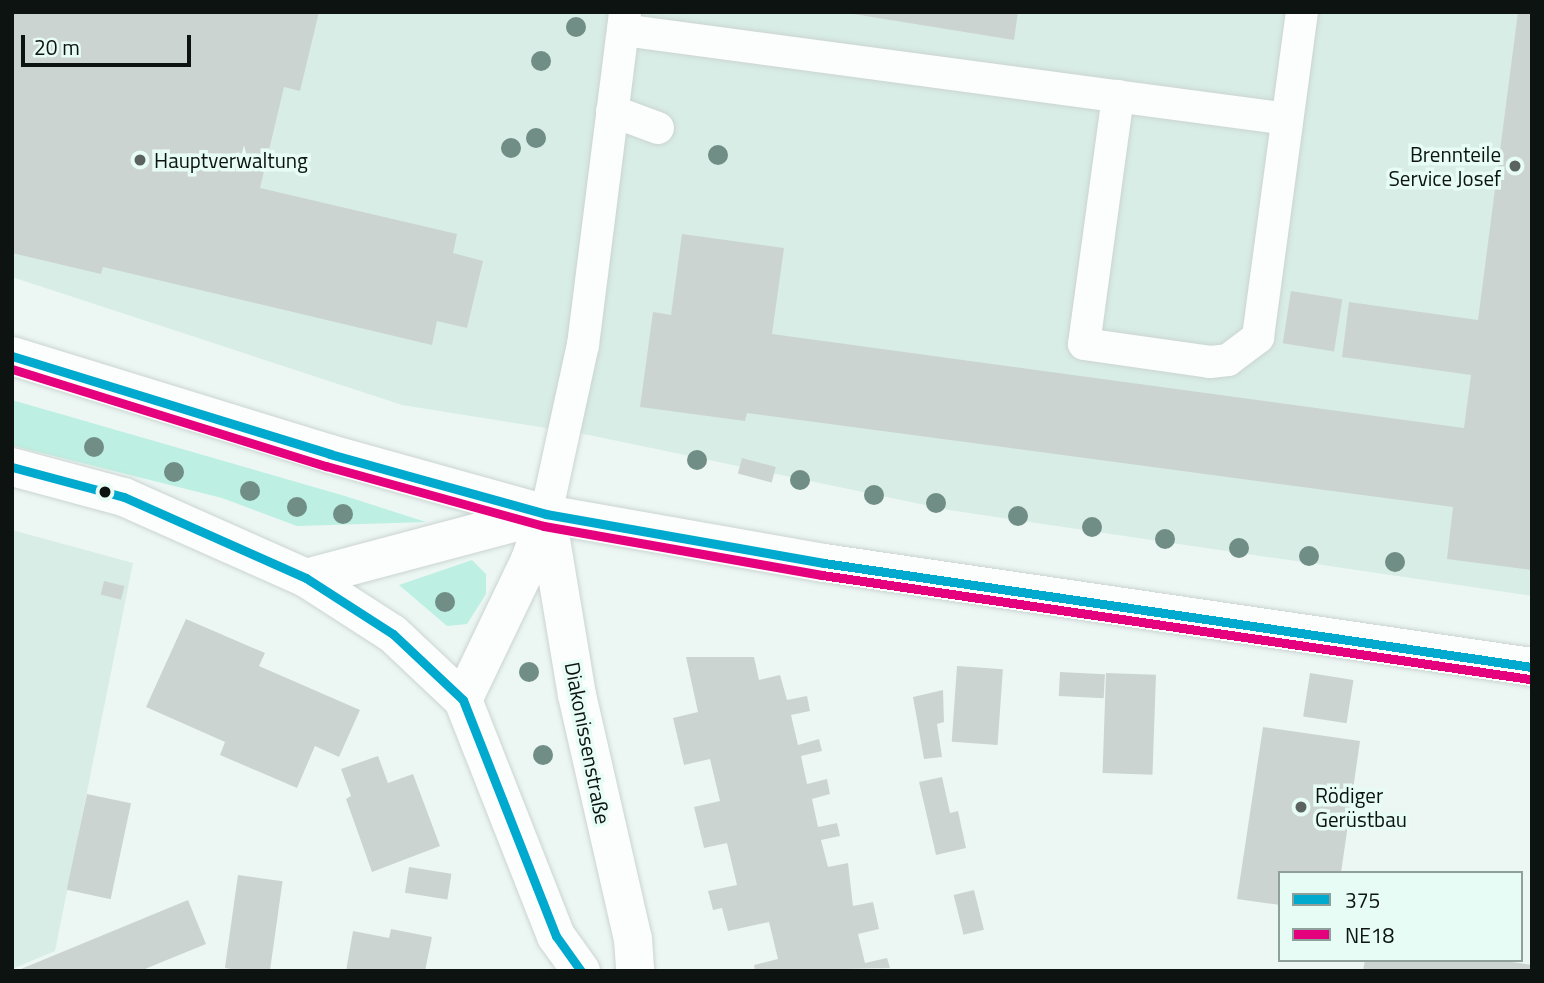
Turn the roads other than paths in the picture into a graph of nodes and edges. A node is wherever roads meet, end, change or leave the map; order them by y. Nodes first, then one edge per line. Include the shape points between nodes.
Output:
1 (1302, 12) edge
2 (624, 21) edge
3 (1118, 96) junction
4 (612, 111) junction
5 (1287, 119) junction
6 (658, 128) dead end
7 (12, 356) edge
8 (12, 467) edge
9 (546, 514) junction
10 (306, 578) junction
11 (1532, 667) edge
12 (463, 700) junction
13 (581, 971) edge
14 (635, 971) edge

1 - 5 lane
2 - 3 lane
2 - 4 lane
3 - 5 lane
3 - 5 lane via 1084,344 1210,362 1244,351 1258,337
4 - 6 lane
4 - 9 lane via 583,345
7 - 9 street via 330,454
8 - 10 street via 124,497
9 - 10 street
9 - 11 street via 824,563
9 - 12 street via 530,560
9 - 14 street, Diakonissenstraße via 579,708 633,939
10 - 12 street via 393,634
12 - 13 street via 556,936

